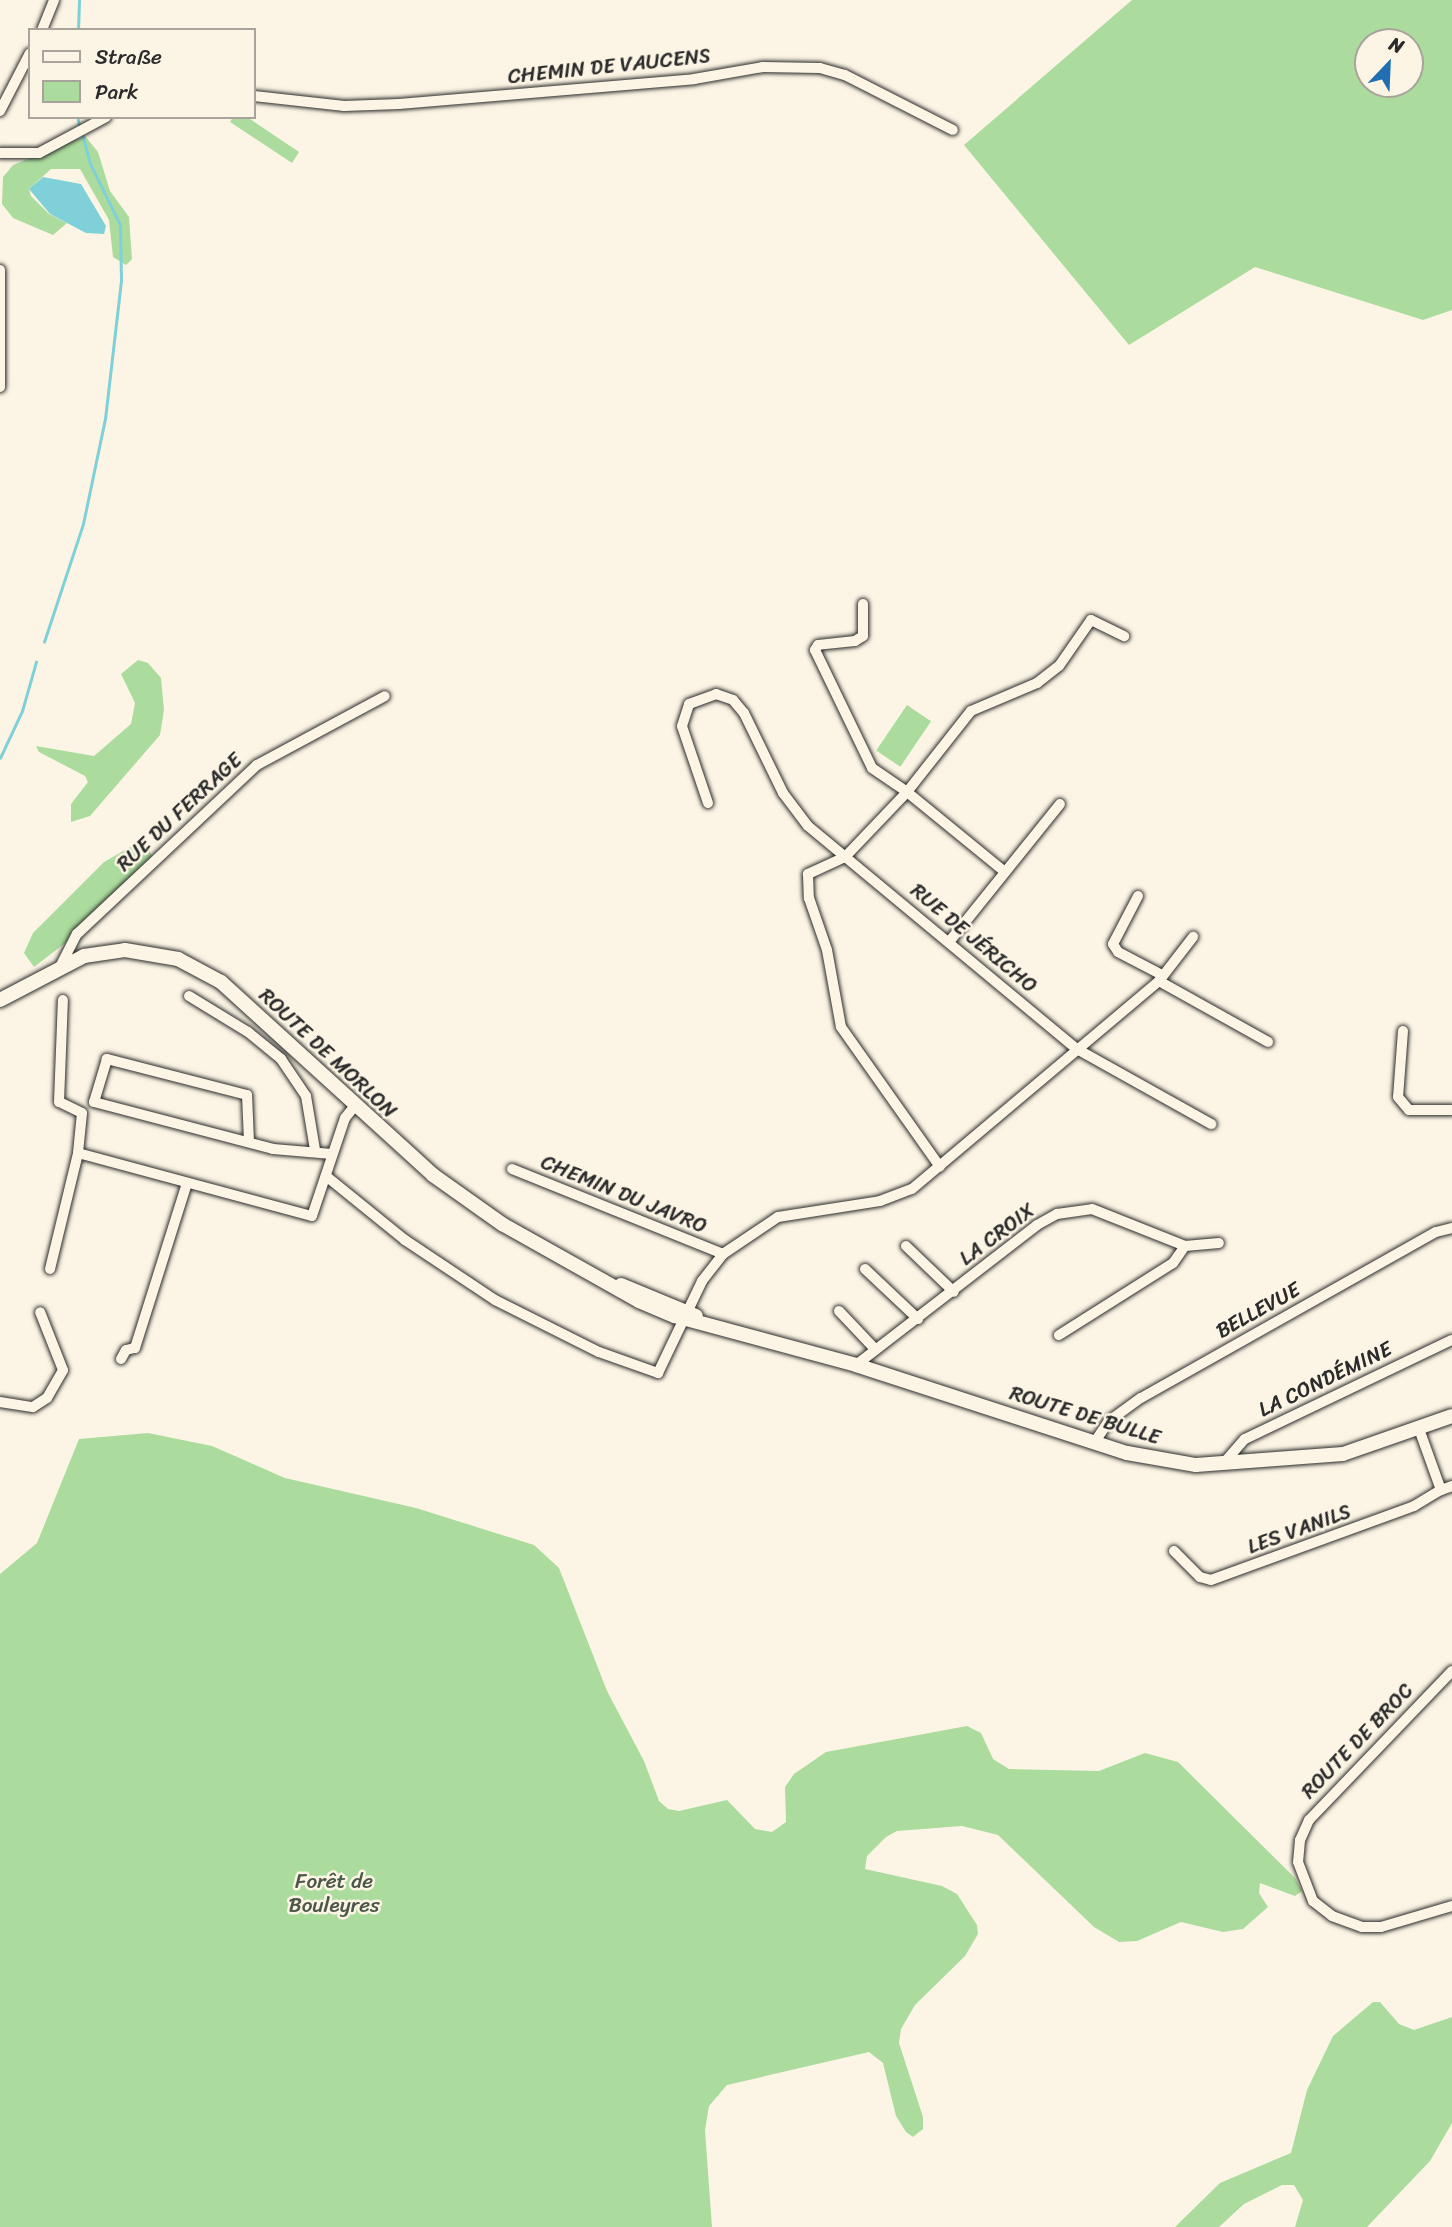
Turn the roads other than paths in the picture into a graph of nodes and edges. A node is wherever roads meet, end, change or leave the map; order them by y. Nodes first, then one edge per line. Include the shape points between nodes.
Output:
1 (54, 0) edge
2 (43, 28) edge
3 (28, 57) edge
4 (256, 96) edge
5 (0, 111) edge
6 (103, 119) edge
7 (953, 130) dead end
8 (0, 153) edge
9 (0, 270) edge
10 (0, 387) edge
11 (863, 604) dead end
12 (1124, 636) dead end
13 (385, 696) dead end
14 (907, 792) junction
15 (708, 803) dead end
16 (1060, 804) dead end
17 (845, 857) junction
18 (1005, 872) junction
19 (1138, 896) dead end
20 (1194, 937) dead end
21 (949, 942) junction
22 (61, 965) junction
23 (1161, 978) junction
24 (189, 996) dead end
25 (0, 1000) edge
26 (63, 1000) dead end
27 (1403, 1031) dead end
28 (1268, 1042) dead end
29 (1077, 1049) junction
30 (354, 1107) junction
31 (1452, 1110) edge
32 (1211, 1124) dead end
33 (249, 1142) junction
34 (315, 1150) junction
35 (78, 1153) junction
36 (332, 1154) junction
37 (940, 1167) junction
38 (512, 1169) dead end
39 (326, 1176) junction
40 (187, 1183) junction
41 (1452, 1228) edge
42 (1219, 1243) dead end
43 (906, 1246) dead end
44 (1185, 1246) junction
45 (723, 1254) junction
46 (50, 1269) dead end
47 (865, 1269) dead end
48 (954, 1292) junction
49 (839, 1311) dead end
50 (40, 1312) dead end
51 (685, 1314) junction
52 (918, 1319) junction
53 (1059, 1335) dead end
54 (1452, 1340) edge
55 (792, 1346) joint
56 (874, 1348) junction
57 (121, 1359) dead end
58 (856, 1365) junction
59 (0, 1402) edge
60 (1452, 1416) edge
61 (1419, 1429) junction
62 (1094, 1443) junction
63 (1223, 1465) junction
64 (1447, 1488) edge
65 (1174, 1551) dead end
66 (1452, 1671) edge
67 (1452, 1906) edge

1 - 2 street
3 - 5 street
4 - 7 street, CHEMIN DE VAUCENS via 344,106 399,104 694,79 763,66 820,68 845,75
6 - 8 street via 39,153
9 - 10 street
11 - 14 street via 863,636 818,645 815,650 872,768
12 - 14 street via 1091,620 1059,666 1037,683 971,711
13 - 22 street, RUE DU FERRAGE via 257,765 78,934
14 - 17 street
14 - 18 street
15 - 17 street, RUE DE JÉRICHO via 682,726 688,704 716,694 733,700 744,713 783,793 808,826
16 - 18 street
17 - 21 street, RUE DE JÉRICHO
17 - 37 street via 808,874 809,898 828,950 841,1027
18 - 21 street
19 - 23 street via 1113,944 1118,952
20 - 23 street
21 - 29 street, RUE DE JÉRICHO
22 - 25 street, ROUTE DE MORLON
22 - 30 street, ROUTE DE MORLON via 125,950 178,958 221,982
23 - 28 street
23 - 29 street
24 - 34 street via 270,1048 289,1069 306,1096
26 - 35 street via 59,1102 82,1113
27 - 31 street via 1398,1097 1409,1110
29 - 32 street, RUE DE JÉRICHO
29 - 37 street
30 - 36 street
30 - 51 street, ROUTE DE MORLON via 433,1175 502,1224 639,1301
33 - 33 street via 94,1102 107,1059 247,1094
33 - 34 street via 273,1149
34 - 36 street
35 - 40 street
35 - 46 street
36 - 39 street
37 - 45 street via 912,1189 880,1201 778,1217
38 - 45 street, CHEMIN DU JAVRO
39 - 40 street via 312,1216
39 - 51 street via 463,1280 611,1357 658,1373
40 - 57 street via 135,1348 126,1350
41 - 62 street, BELLEVUE via 1436,1232 1141,1398 1109,1421
42 - 44 street, LA CROIX
43 - 48 street, LA CROIX
44 - 48 street, LA CROIX via 1092,1209 1058,1214 1037,1225
44 - 53 street via 1173,1263
45 - 51 street
47 - 52 street
48 - 52 street, LA CROIX
49 - 56 street
50 - 59 street via 63,1370 47,1398 33,1407
51 - 55 street, ROUTE DE MORLON
52 - 56 street, LA CROIX
54 - 63 street, LA CONDÉMINE via 1245,1439
55 - 58 street, ROUTE DE BULLE
56 - 58 street, LA CROIX
58 - 62 street, ROUTE DE BULLE
60 - 61 street, ROUTE DE BULLE
61 - 63 street, ROUTE DE BULLE via 1343,1454
61 - 64 street, LES VANILS
62 - 63 street, ROUTE DE BULLE via 1148,1459
64 - 65 street, LES VANILS via 1335,1538 1211,1580 1200,1577
66 - 67 street, ROUTE DE BROC via 1309,1819 1298,1861 1313,1901 1332,1916 1362,1927 1381,1927

